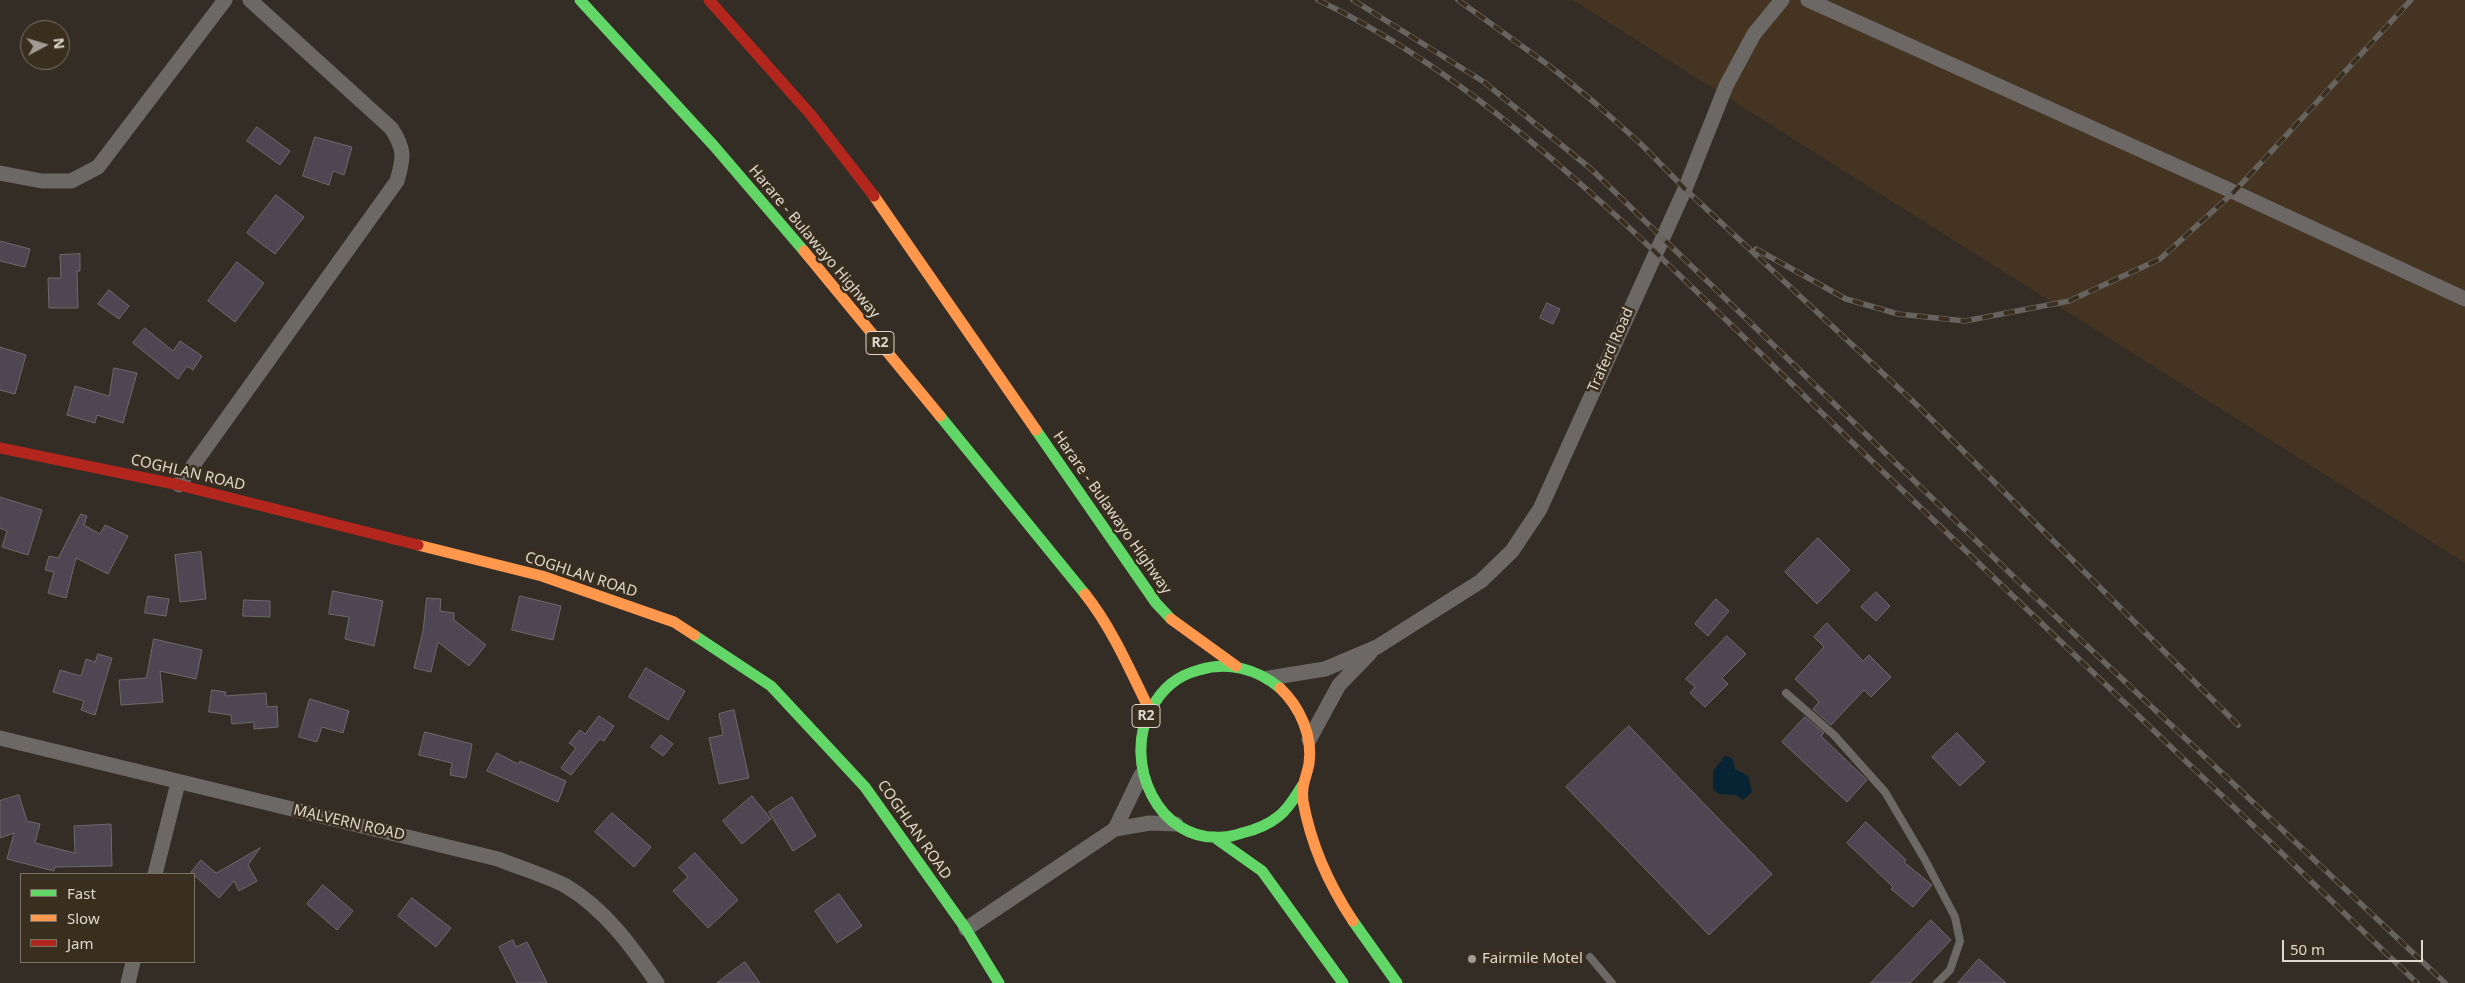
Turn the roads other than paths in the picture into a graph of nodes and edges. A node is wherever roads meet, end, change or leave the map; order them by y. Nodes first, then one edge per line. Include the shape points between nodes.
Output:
1 (225, 0) edge
2 (250, 0) edge
3 (580, 0) edge
4 (709, 0) edge
5 (1782, 0) edge
6 (1808, 0) edge
7 (0, 173) edge
8 (2465, 299) edge
9 (0, 448) edge
10 (179, 485) junction
11 (1376, 647) junction
12 (1236, 666) junction
13 (1269, 678) junction
14 (1786, 693) dead end
15 (1148, 709) junction
16 (0, 738) edge
17 (1308, 740) junction
18 (1141, 775) junction
19 (178, 783) junction
20 (1302, 786) junction
21 (1177, 824) junction
22 (1115, 829) junction
23 (1214, 837) junction
24 (155, 873) edge
25 (966, 929) junction
26 (1590, 956) dead end
27 (133, 963) edge
28 (128, 983) edge
29 (657, 983) edge
30 (999, 983) edge
31 (1343, 983) edge
32 (1397, 983) edge
33 (1612, 983) edge
34 (1937, 983) edge

1 - 7 street via 98,167 71,181 42,181
2 - 10 street via 391,128 402,144 403,162 397,181
3 - 15 main road, Harare - Bulawayo Highway / R2 via 639,62 801,247 1095,607
4 - 12 main road, Harare - Bulawayo Highway / R2 via 811,114 873,195 1156,602 1176,624
5 - 11 street, Traferd Road via 1754,34 1726,86 1686,189 1540,509 1512,551 1482,581
6 - 8 street
9 - 10 main road, COGHLAN ROAD
10 - 25 main road, COGHLAN ROAD via 542,576 674,622 771,686 865,787
11 - 13 street, Traferd Road via 1325,669
11 - 17 street, Traferd Road via 1339,685
12 - 13 main road, Harare - Bulawayo Highway / R2
12 - 15 main road, Harare - Bulawayo Highway / R2 via 1210,666 1186,674 1165,688
13 - 17 main road, Harare - Bulawayo Highway / R2 via 1288,695 1302,716
14 - 34 lane via 1834,735 1885,792 1955,917 1960,941 1950,970
15 - 18 main road, Harare - Bulawayo Highway / R2 via 1140,730
16 - 19 street, MALVERN ROAD
17 - 20 main road, Harare - Bulawayo Highway / R2 via 1309,763
18 - 21 main road, Harare - Bulawayo Highway / R2 via 1149,794
18 - 22 street
19 - 24 street
19 - 29 street, MALVERN ROAD via 498,859 566,886 599,912 632,947
20 - 23 main road, Harare - Bulawayo Highway / R2 via 1287,809 1266,826 1241,835
20 - 32 main road, Harare - Bulawayo Highway / R2 via 1310,830 1323,866 1347,910
21 - 22 street via 1150,822
21 - 23 main road, Harare - Bulawayo Highway / R2
22 - 25 street
23 - 31 main road, Harare - Bulawayo Highway / R2 via 1262,872
25 - 30 main road, COGHLAN ROAD
26 - 33 lane
27 - 28 street

